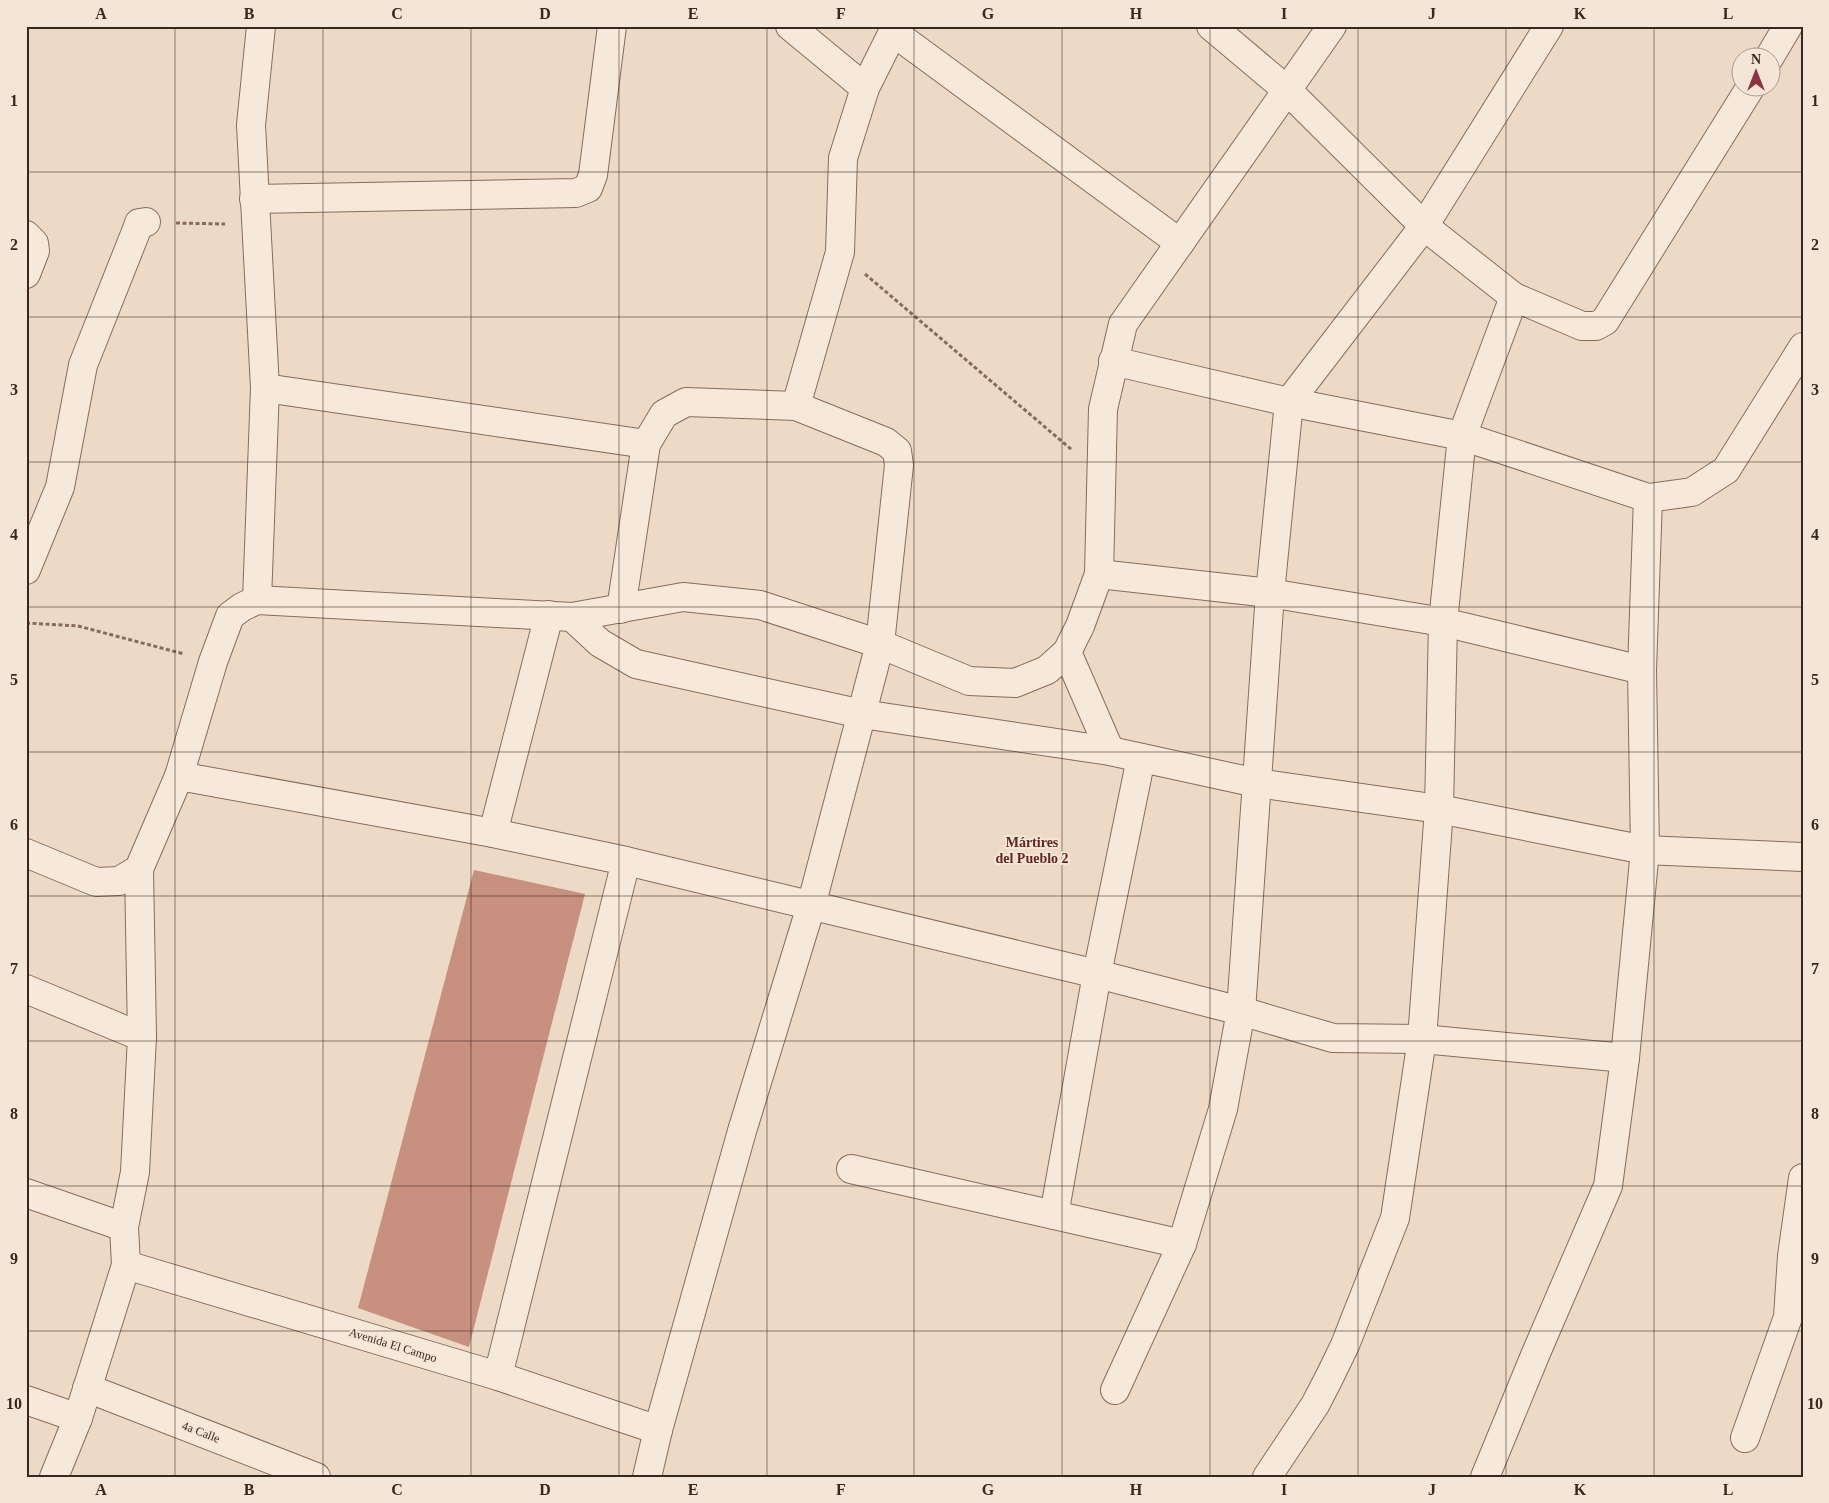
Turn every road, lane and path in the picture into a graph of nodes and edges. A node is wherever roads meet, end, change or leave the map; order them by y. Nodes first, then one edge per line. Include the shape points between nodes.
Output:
1 (261, 26) edge
2 (612, 26) edge
3 (790, 26) edge
4 (1211, 26) edge
5 (1332, 26) edge
6 (1549, 26) edge
7 (1788, 26) edge
8 (895, 29) edge
9 (1775, 48) edge
10 (866, 88) junction
11 (1288, 91) junction
12 (1744, 98) edge
13 (255, 212) junction
14 (146, 222) joint
15 (1424, 226) junction
16 (26, 235) edge
17 (1180, 243) junction
18 (840, 252) junction
19 (26, 274) edge
20 (1514, 297) junction
21 (1803, 347) edge
22 (1113, 361) junction
23 (265, 388) junction
24 (1289, 402) junction
25 (796, 406) junction
26 (1462, 436) junction
27 (646, 444) junction
28 (1102, 476) junction
29 (1648, 498) junction
30 (26, 570) edge
31 (1099, 574) junction
32 (1270, 593) junction
33 (257, 600) junction
34 (621, 609) junction
35 (560, 616) junction
36 (1442, 622) junction
37 (26, 623) edge
38 (880, 644) junction
39 (1067, 652) junction
40 (213, 662) junction
41 (1642, 670) junction
42 (862, 714) junction
43 (1110, 751) junction
44 (1142, 758) junction
45 (179, 776) junction
46 (1257, 783) junction
47 (1439, 809) junction
48 (493, 833) junction
49 (1645, 850) junction
50 (26, 853) edge
51 (1803, 857) edge
52 (626, 861) junction
53 (139, 869) junction
54 (811, 906) junction
55 (1097, 974) junction
56 (26, 989) edge
57 (1242, 1011) junction
58 (142, 1037) junction
59 (1422, 1039) junction
60 (1625, 1058) junction
61 (851, 1169) dead end
62 (1803, 1178) edge
63 (26, 1193) edge
64 (1054, 1215) junction
65 (124, 1227) junction
66 (1182, 1244) junction
67 (126, 1265) junction
68 (498, 1376) junction
69 (87, 1388) junction
70 (1115, 1390) dead end
71 (26, 1400) edge
72 (78, 1418) junction
73 (658, 1430) junction
74 (1744, 1438) dead end
75 (54, 1477) edge
76 (316, 1477) edge
77 (647, 1477) edge
78 (1267, 1477) edge
79 (1485, 1477) edge

1 - 13 street via 251,124
2 - 13 street via 593,175 588,188 576,193
3 - 10 street
4 - 11 street
5 - 11 street
6 - 15 street
7 - 9 street
8 - 10 street
8 - 17 street
10 - 18 street via 843,158
11 - 15 street
11 - 17 street
12 - 20 street via 1605,321 1596,326 1582,326
13 - 14 path
13 - 23 street
14 - 30 street via 137,229 83,364 60,487
15 - 20 street
15 - 24 street
16 - 19 street via 34,243 35,251
17 - 22 street via 1123,324
18 - 25 street
18 - 28 path
20 - 26 street
21 - 29 street via 1726,470 1692,492
22 - 24 street
22 - 28 street via 1104,410
23 - 27 street
23 - 33 street
24 - 26 street
24 - 32 street
25 - 27 street via 686,402 664,414
25 - 38 street via 886,442 897,451 899,465
26 - 29 street
26 - 36 street
27 - 34 street
28 - 31 street
29 - 41 street
31 - 32 street
31 - 39 street
32 - 36 street
32 - 46 street
33 - 35 street
33 - 40 street via 230,616
34 - 35 street
34 - 38 street via 683,597 760,605
35 - 42 street via 636,664
35 - 48 street
36 - 41 street
36 - 47 street
37 - 40 path via 78,626
38 - 39 street via 978,682 1015,683 1047,670
38 - 42 street
39 - 43 street
40 - 45 street
41 - 49 street
42 - 43 street
42 - 54 street
43 - 44 street
44 - 46 street
44 - 55 street
45 - 48 street
45 - 53 street
46 - 47 street
46 - 57 street
47 - 49 street
47 - 59 street
48 - 52 street
49 - 51 street
49 - 60 street
50 - 53 street via 96,882 119,882
52 - 54 street
52 - 68 street
53 - 58 street
54 - 55 street
54 - 73 street via 742,1131
55 - 57 street
55 - 64 street
56 - 58 street
57 - 59 street via 1333,1038
57 - 66 street via 1223,1109
58 - 65 street via 135,1172
59 - 60 street
59 - 78 street via 1395,1218 1329,1378
60 - 79 street via 1608,1186
61 - 64 street
62 - 74 street via 1792,1256 1788,1317
63 - 65 street
64 - 66 street
65 - 67 street
66 - 70 street
67 - 68 street, Avenida El Campo
67 - 69 street
68 - 73 street, Avenida El Campo
69 - 72 street
69 - 76 street, 4a Calle
71 - 72 street
72 - 75 street
73 - 77 street

